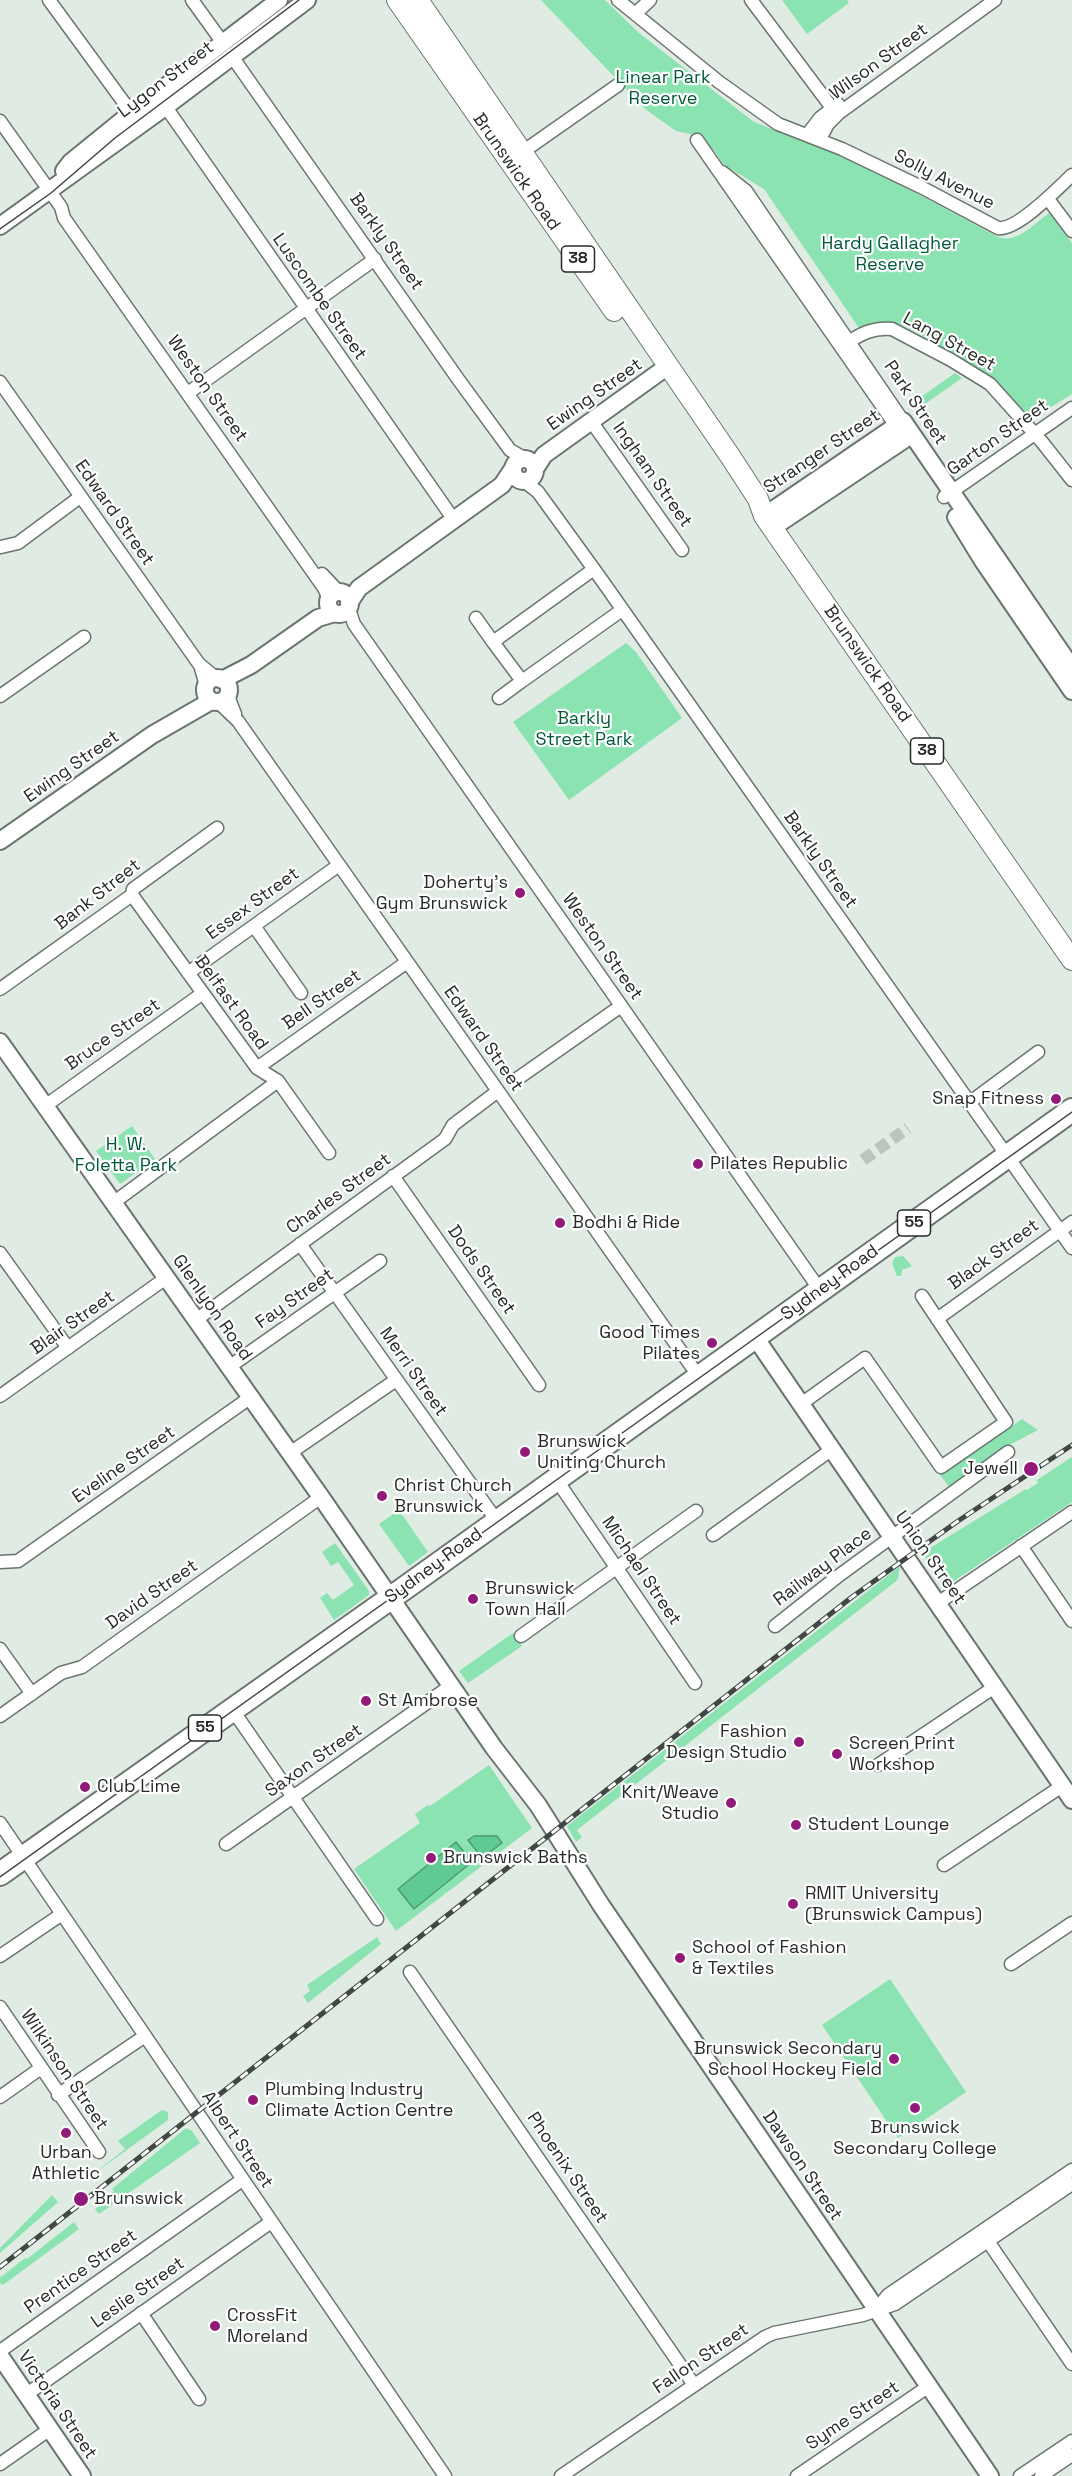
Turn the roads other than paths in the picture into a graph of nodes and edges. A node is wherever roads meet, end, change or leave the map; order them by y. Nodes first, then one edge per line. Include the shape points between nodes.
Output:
1 (49, 0) edge
2 (192, 0) edge
3 (279, 0) edge
4 (307, 0) edge
5 (397, 0) edge
6 (417, 0) edge
7 (650, 0) edge
8 (751, 0) edge
9 (983, 0) edge
10 (995, 0) edge
11 (624, 2) edge
12 (635, 14) junction
13 (427, 28) junction
14 (227, 49) junction
15 (618, 85) dead end
16 (161, 101) junction
17 (832, 108) junction
18 (135, 110) junction
19 (0, 121) edge
20 (807, 135) junction
21 (697, 140) dead end
22 (820, 140) junction
23 (515, 157) junction
24 (1072, 176) edge
25 (1072, 187) edge
26 (49, 191) junction
27 (1051, 197) junction
28 (1072, 220) edge
29 (0, 226) edge
30 (1072, 231) edge
31 (375, 259) junction
32 (305, 309) junction
33 (845, 344) junction
34 (663, 370) junction
35 (0, 382) edge
36 (191, 391) junction
37 (1072, 408) edge
38 (591, 421) junction
39 (901, 429) junction
40 (1034, 434) junction
41 (524, 466) junction
42 (1072, 480) edge
43 (948, 495) junction
44 (80, 497) junction
45 (453, 520) junction
46 (768, 522) junction
47 (1, 548) edge
48 (682, 550) dead end
49 (594, 569) junction
50 (339, 603) junction
51 (622, 610) junction
52 (476, 618) dead end
53 (84, 637) dead end
54 (493, 642) junction
55 (1072, 668) edge
56 (522, 681) junction
57 (217, 690) junction
58 (1072, 691) edge
59 (0, 696) edge
60 (499, 698) dead end
61 (217, 828) dead end
62 (0, 841) edge
63 (339, 865) junction
64 (132, 895) junction
65 (254, 926) junction
66 (1072, 960) edge
67 (407, 962) junction
68 (188, 973) junction
69 (0, 989) edge
70 (203, 993) junction
71 (302, 993) dead end
72 (621, 1006) junction
73 (0, 1042) edge
74 (1038, 1052) dead end
75 (256, 1068) junction
76 (518, 1079) dead end
77 (278, 1082) junction
78 (498, 1092) junction
79 (969, 1103) junction
80 (45, 1106) junction
81 (1072, 1110) edge
82 (329, 1153) dead end
83 (1007, 1156) junction
84 (393, 1176) junction
85 (113, 1203) junction
86 (1072, 1221) edge
87 (1060, 1230) junction
88 (300, 1244) junction
89 (1072, 1248) edge
90 (0, 1253) edge
91 (380, 1261) dead end
92 (166, 1278) junction
93 (820, 1290) junction
94 (334, 1293) junction
95 (922, 1296) dead end
96 (937, 1319) junction
97 (196, 1320) junction
98 (755, 1337) junction
99 (68, 1348) junction
100 (229, 1367) junction
101 (699, 1377) junction
102 (396, 1380) junction
103 (539, 1385) dead end
104 (0, 1396) edge
105 (251, 1397) junction
106 (801, 1404) junction
107 (831, 1450) junction
108 (1008, 1452) dead end
109 (290, 1453) junction
110 (556, 1479) junction
111 (321, 1497) junction
112 (696, 1511) dead end
113 (1072, 1512) edge
114 (497, 1521) junction
115 (713, 1534) dead end
116 (892, 1537) junction
117 (1021, 1546) junction
118 (0, 1562) edge
119 (616, 1566) junction
120 (391, 1597) junction
121 (938, 1603) junction
122 (1072, 1621) edge
123 (776, 1626) dead end
124 (521, 1636) dead end
125 (0, 1649) edge
126 (695, 1683) dead end
127 (452, 1685) junction
128 (996, 1686) junction
129 (32, 1694) junction
130 (232, 1709) junction
131 (0, 1716) edge
132 (878, 1765) dead end
133 (1062, 1786) junction
134 (293, 1798) junction
135 (1072, 1800) edge
136 (0, 1823) edge
137 (226, 1844) dead end
138 (24, 1857) junction
139 (944, 1865) dead end
140 (0, 1874) edge
141 (62, 1914) junction
142 (377, 1918) dead end
143 (1072, 1923) edge
144 (0, 1956) edge
145 (1011, 1964) dead end
146 (410, 1972) dead end
147 (0, 2007) edge
148 (145, 2036) junction
149 (41, 2068) junction
150 (58, 2095) junction
151 (0, 2097) edge
152 (99, 2152) dead end
153 (1072, 2170) edge
154 (242, 2180) junction
155 (1072, 2184) edge
156 (271, 2222) junction
157 (984, 2236) junction
158 (876, 2310) junction
159 (141, 2313) junction
160 (0, 2353) edge
161 (1072, 2364) edge
162 (694, 2385) junction
163 (929, 2386) junction
164 (27, 2394) junction
165 (199, 2399) dead end
166 (50, 2429) junction
167 (1072, 2441) edge
168 (1072, 2455) edge
169 (0, 2464) edge
170 (82, 2476) edge
171 (445, 2476) edge
172 (561, 2476) edge
173 (797, 2476) edge
174 (990, 2476) edge
175 (1020, 2476) edge
176 (1041, 2476) edge

1 - 18 street via 119,96
2 - 14 street, Barkly Street
3 - 14 street, Lygon Street
4 - 14 street, Lygon Street
5 - 13 main road, Brunswick Road / 38
6 - 13 main road, Brunswick Road / 38
7 - 12 street
8 - 17 street
9 - 17 street, Wilson Street
10 - 22 street, Wilson Street via 850,104 828,124
11 - 12 street
12 - 20 street via 777,124
13 - 23 main road, Brunswick Road / 38
14 - 16 street, Lygon Street
14 - 31 street, Barkly Street
15 - 23 street
16 - 18 street, Lygon Street
16 - 26 street, Lygon Street
16 - 32 street, Luscombe Street
17 - 20 street, Wilson Street
18 - 26 street, Lygon Street via 71,162
19 - 26 street, Weston Street
20 - 22 street
21 - 33 street, Park Street via 716,168 746,191
22 - 27 street, Solly Avenue via 998,228 1008,227
23 - 34 main road, Brunswick Road / 38
24 - 27 street
25 - 27 street
26 - 29 street, Lygon Street
26 - 36 street, Weston Street via 64,218
27 - 28 street
27 - 30 street
31 - 32 street
31 - 41 street, Barkly Street
32 - 36 street
32 - 45 street, Luscombe Street
33 - 39 street, Park Street
33 - 40 street, Lang Street via 876,329 904,334 990,384
34 - 38 street, Ewing Street
34 - 46 main road, Brunswick Road / 38 via 749,504
35 - 44 street, Edward Street
36 - 50 street, Weston Street
37 - 40 street, Garton Street
38 - 41 street, Ewing Street
38 - 48 street, Ingham Street
39 - 43 street, Park Street
39 - 46 street, Stranger Street
40 - 42 street, Lang Street
40 - 43 street, Garton Street
41 - 45 street, Ewing Street
41 - 49 street, Barkly Street via 538,492
43 - 55 street, Park Street
43 - 58 street, Park Street via 983,561
44 - 47 street via 29,534 9,538
44 - 57 street, Edward Street
45 - 50 street, Ewing Street
46 - 66 main road, Brunswick Road / 38
49 - 51 street, Barkly Street
49 - 54 street
50 - 57 street, Ewing Street
50 - 72 street, Weston Street
51 - 56 street
51 - 79 street, Barkly Street
52 - 54 street
53 - 59 street
54 - 56 street
56 - 60 street
57 - 62 street, Ewing Street
57 - 63 street, Edward Street
61 - 64 street, Bank Street via 133,889
63 - 65 street, Essex Street
63 - 67 street, Edward Street
64 - 68 street, Belfast Road
64 - 69 street, Bank Street
65 - 68 street, Essex Street
65 - 71 street
67 - 75 street, Bell Street
67 - 78 street, Edward Street
68 - 70 street, Belfast Road
70 - 75 street, Belfast Road
70 - 80 street, Bruce Street
72 - 76 street
72 - 93 street, Weston Street
73 - 80 street, Glenlyon Road
74 - 79 street
75 - 77 street, Belfast Road
77 - 82 street, Belfast Road
77 - 85 street
78 - 84 street, Charles Street
78 - 101 street, Edward Street
79 - 83 street, Barkly Street
80 - 85 street, Glenlyon Road
81 - 83 highway, Sydney Road / 55
83 - 87 street, Barkly Street
83 - 93 highway, Sydney Road / 55
84 - 88 street, Charles Street
84 - 103 street, Dods Street
85 - 92 street, Glenlyon Road
86 - 87 street, Black Street
87 - 89 street, Barkly Street
87 - 96 street, Black Street
88 - 94 street, Merri Street
88 - 97 street, Charles Street
90 - 99 street
91 - 94 street, Fay Street
92 - 97 street, Glenlyon Road
92 - 99 street, Blair Street
93 - 98 highway, Sydney Road / 55
94 - 100 street, Fay Street
94 - 102 street, Merri Street
95 - 96 street
96 - 106 street via 1006,1422 940,1467 865,1358
97 - 100 street, Glenlyon Road
98 - 101 highway, Sydney Road / 55
98 - 106 street, Union Street
99 - 104 street, Blair Street
100 - 105 street, Glenlyon Road
101 - 110 highway, Sydney Road / 55
102 - 109 street
102 - 114 street, Merri Street
105 - 109 street, Glenlyon Road
105 - 118 street, Eveline Street via 18,1561
106 - 107 street, Union Street
107 - 115 street
107 - 116 street, Union Street
108 - 116 street, Railway Place
109 - 111 street, Glenlyon Road
110 - 114 highway, Sydney Road / 55
110 - 119 street, Michael Street
111 - 120 street, Glenlyon Road
111 - 129 street, David Street via 82,1667 61,1673
112 - 119 street
113 - 117 street
114 - 120 highway, Sydney Road / 55
116 - 121 street, Union Street
116 - 123 street, Railway Place
117 - 121 street
117 - 122 street
119 - 124 street
119 - 126 street, Michael Street
120 - 127 street, Dawson Street
120 - 130 highway, Sydney Road / 55
121 - 128 street, Union Street
125 - 129 street
127 - 134 street, Saxon Street
127 - 158 street, Dawson Street via 539,1821 582,1877
128 - 132 street
128 - 133 street, Union Street
129 - 131 street, David Street
130 - 134 street
130 - 138 highway, Sydney Road / 55
133 - 135 street, Union Street
133 - 139 street
134 - 137 street, Saxon Street
134 - 142 street
136 - 138 street, Albert Street
138 - 140 highway, Sydney Road / 55
138 - 141 street, Albert Street
141 - 144 street
141 - 148 street, Albert Street
143 - 145 street
146 - 162 street, Phoenix Street
147 - 149 street, Wilkinson Street
148 - 150 street
148 - 154 street, Albert Street
149 - 150 street, Wilkinson Street
149 - 151 street
150 - 152 street, Wilkinson Street
153 - 157 street, Fallon Street
154 - 156 street, Albert Street
154 - 160 street, Prentice Street
155 - 157 street, Fallon Street
156 - 159 street, Leslie Street
156 - 171 street, Albert Street
157 - 158 street, Fallon Street via 888,2295
157 - 161 street
158 - 162 street, Fallon Street via 770,2334
158 - 163 street, Dawson Street
159 - 164 street, Leslie Street
159 - 165 street
160 - 164 street, Victoria Street
162 - 172 street, Fallon Street
163 - 173 street, Syme Street
163 - 174 street, Dawson Street
164 - 166 street, Victoria Street
166 - 169 street
166 - 170 street, Victoria Street
167 - 175 street
168 - 176 street

